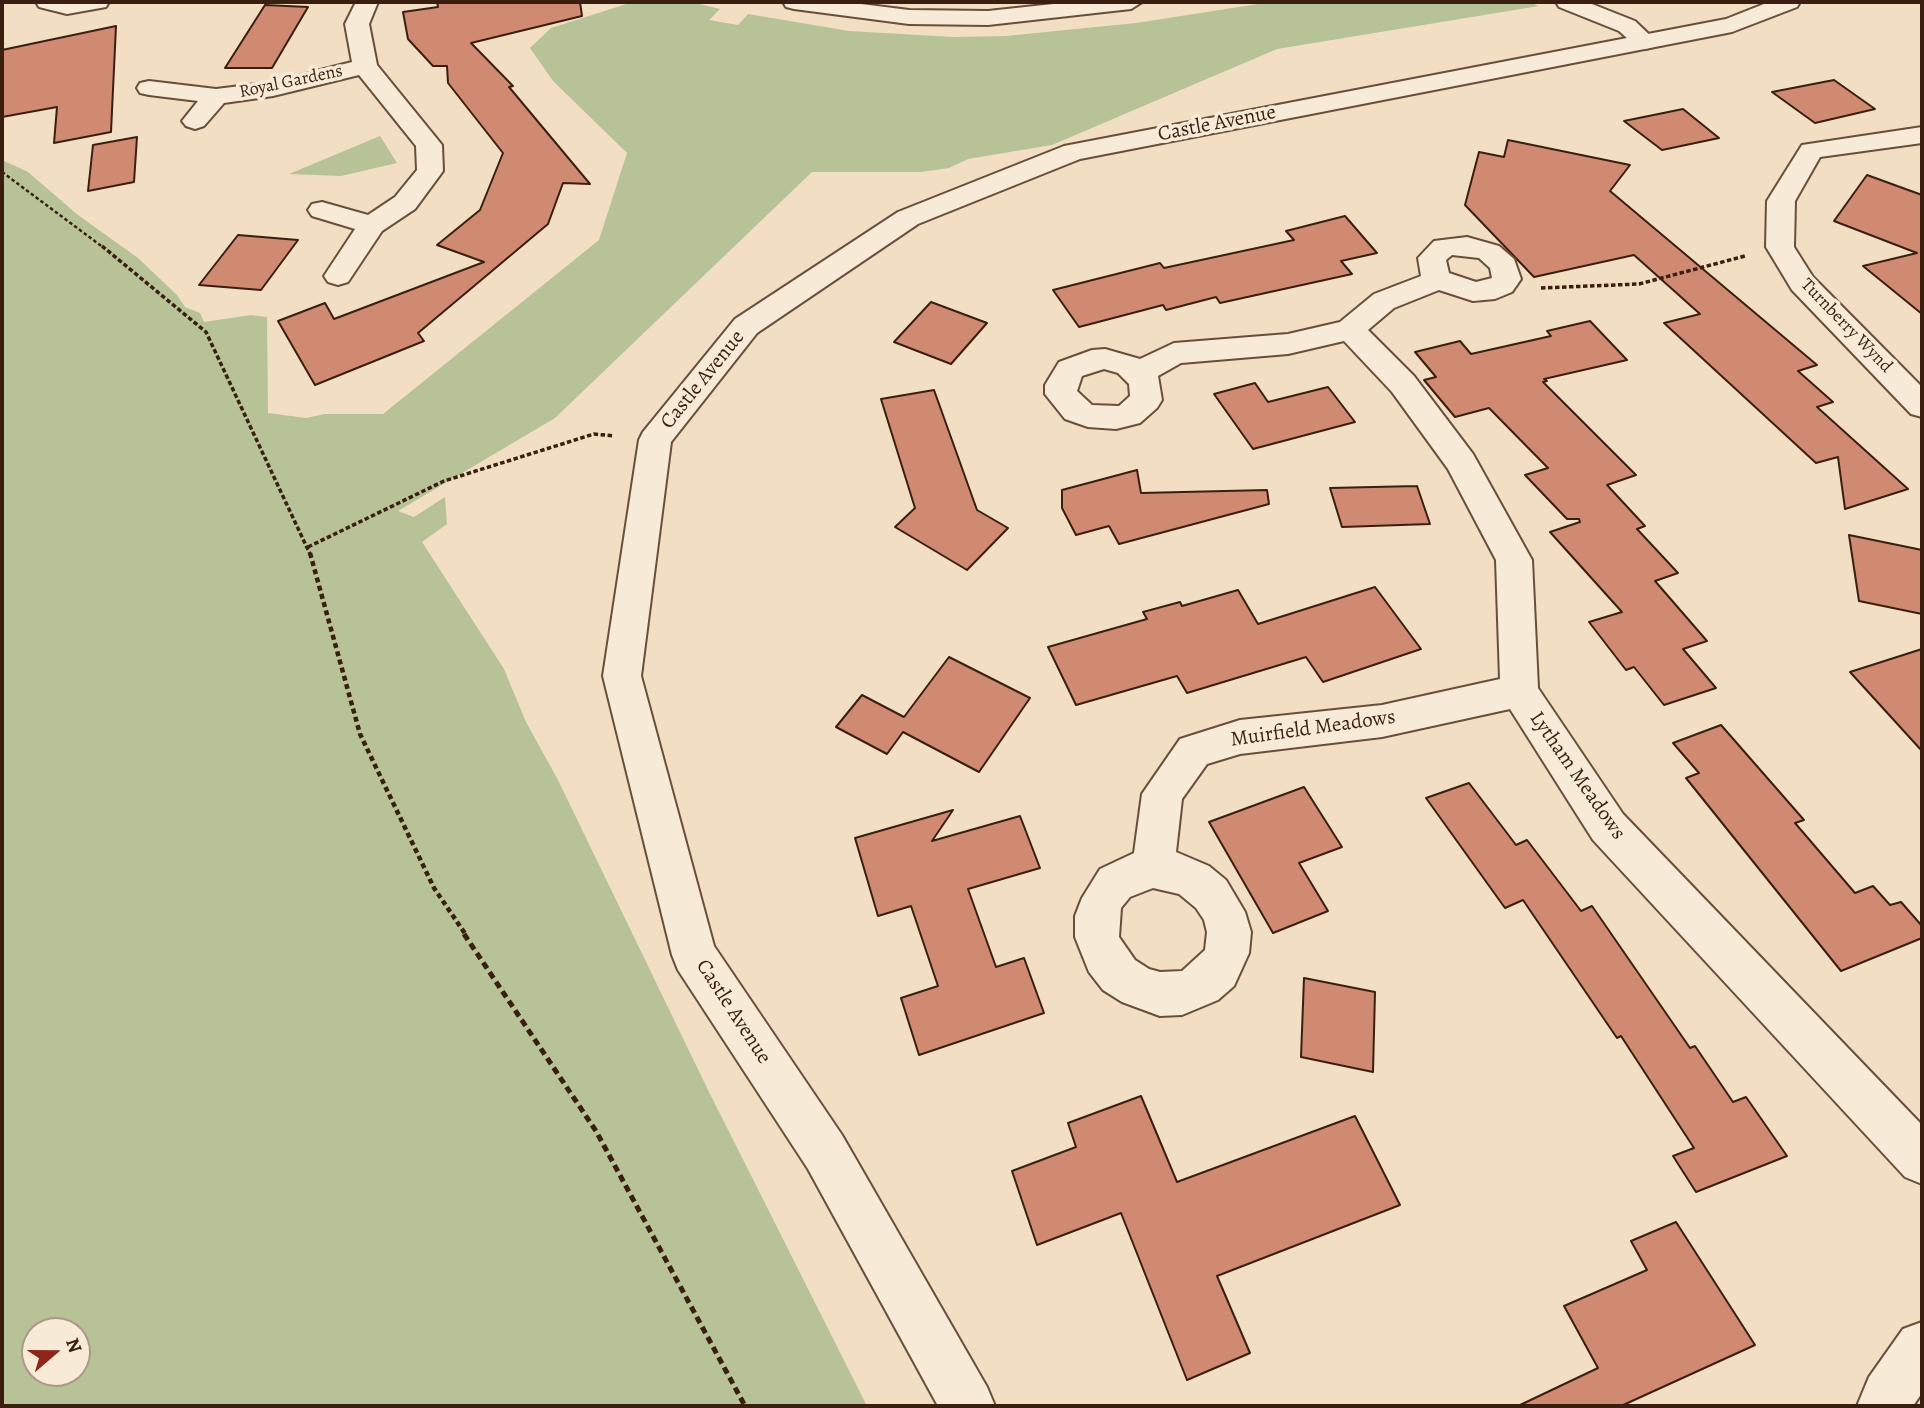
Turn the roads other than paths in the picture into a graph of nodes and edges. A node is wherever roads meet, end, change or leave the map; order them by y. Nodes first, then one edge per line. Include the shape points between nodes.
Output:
1 (47, 2) edge
2 (99, 2) edge
3 (367, 2) edge
4 (794, 2) edge
5 (1131, 2) edge
6 (1567, 2) edge
7 (1789, 2) edge
8 (1645, 42) junction
9 (365, 66) junction
10 (149, 88) dead end
11 (216, 96) junction
12 (195, 121) dead end
13 (1922, 135) edge
14 (322, 210) dead end
15 (372, 225) junction
16 (338, 276) dead end
17 (1439, 279) junction
18 (1350, 330) junction
19 (1139, 373) dead end
20 (1922, 405) edge
21 (1519, 691) junction
22 (1153, 869) dead end
23 (1922, 1160) edge
24 (1922, 1348) edge
25 (968, 1406) edge
26 (1884, 1406) edge

1 - 2 street via 67,7
3 - 9 street, Royal Gardens via 357,24
4 - 5 street via 909,18 988,18
6 - 8 street via 1627,26
7 - 8 street, Castle Avenue via 1732,25
8 - 25 street, Castle Avenue via 1073,152 908,218 746,326 655,440 622,676 694,955 825,1152
9 - 11 street, Royal Gardens via 273,89
9 - 15 street, Royal Gardens via 429,145 430,171 405,204
10 - 11 street, Royal Gardens
11 - 12 street, Royal Gardens
13 - 20 street, Turnberry Wynd via 1811,151 1781,201 1780,247 1801,283
14 - 15 street
15 - 16 street, Royal Gardens
17 - 17 street via 1473,292 1495,289 1507,279 1507,272 1498,258 1478,248 1455,245 1444,247 1432,258
17 - 18 street via 1384,301
18 - 19 street via 1289,344 1174,353
18 - 21 street, Lytham Meadows via 1403,384 1461,462 1514,560
21 - 22 street, Muirfield Meadows via 1382,721 1240,737 1194,751 1161,794
21 - 23 street, Lytham Meadows via 1608,827
24 - 26 street

